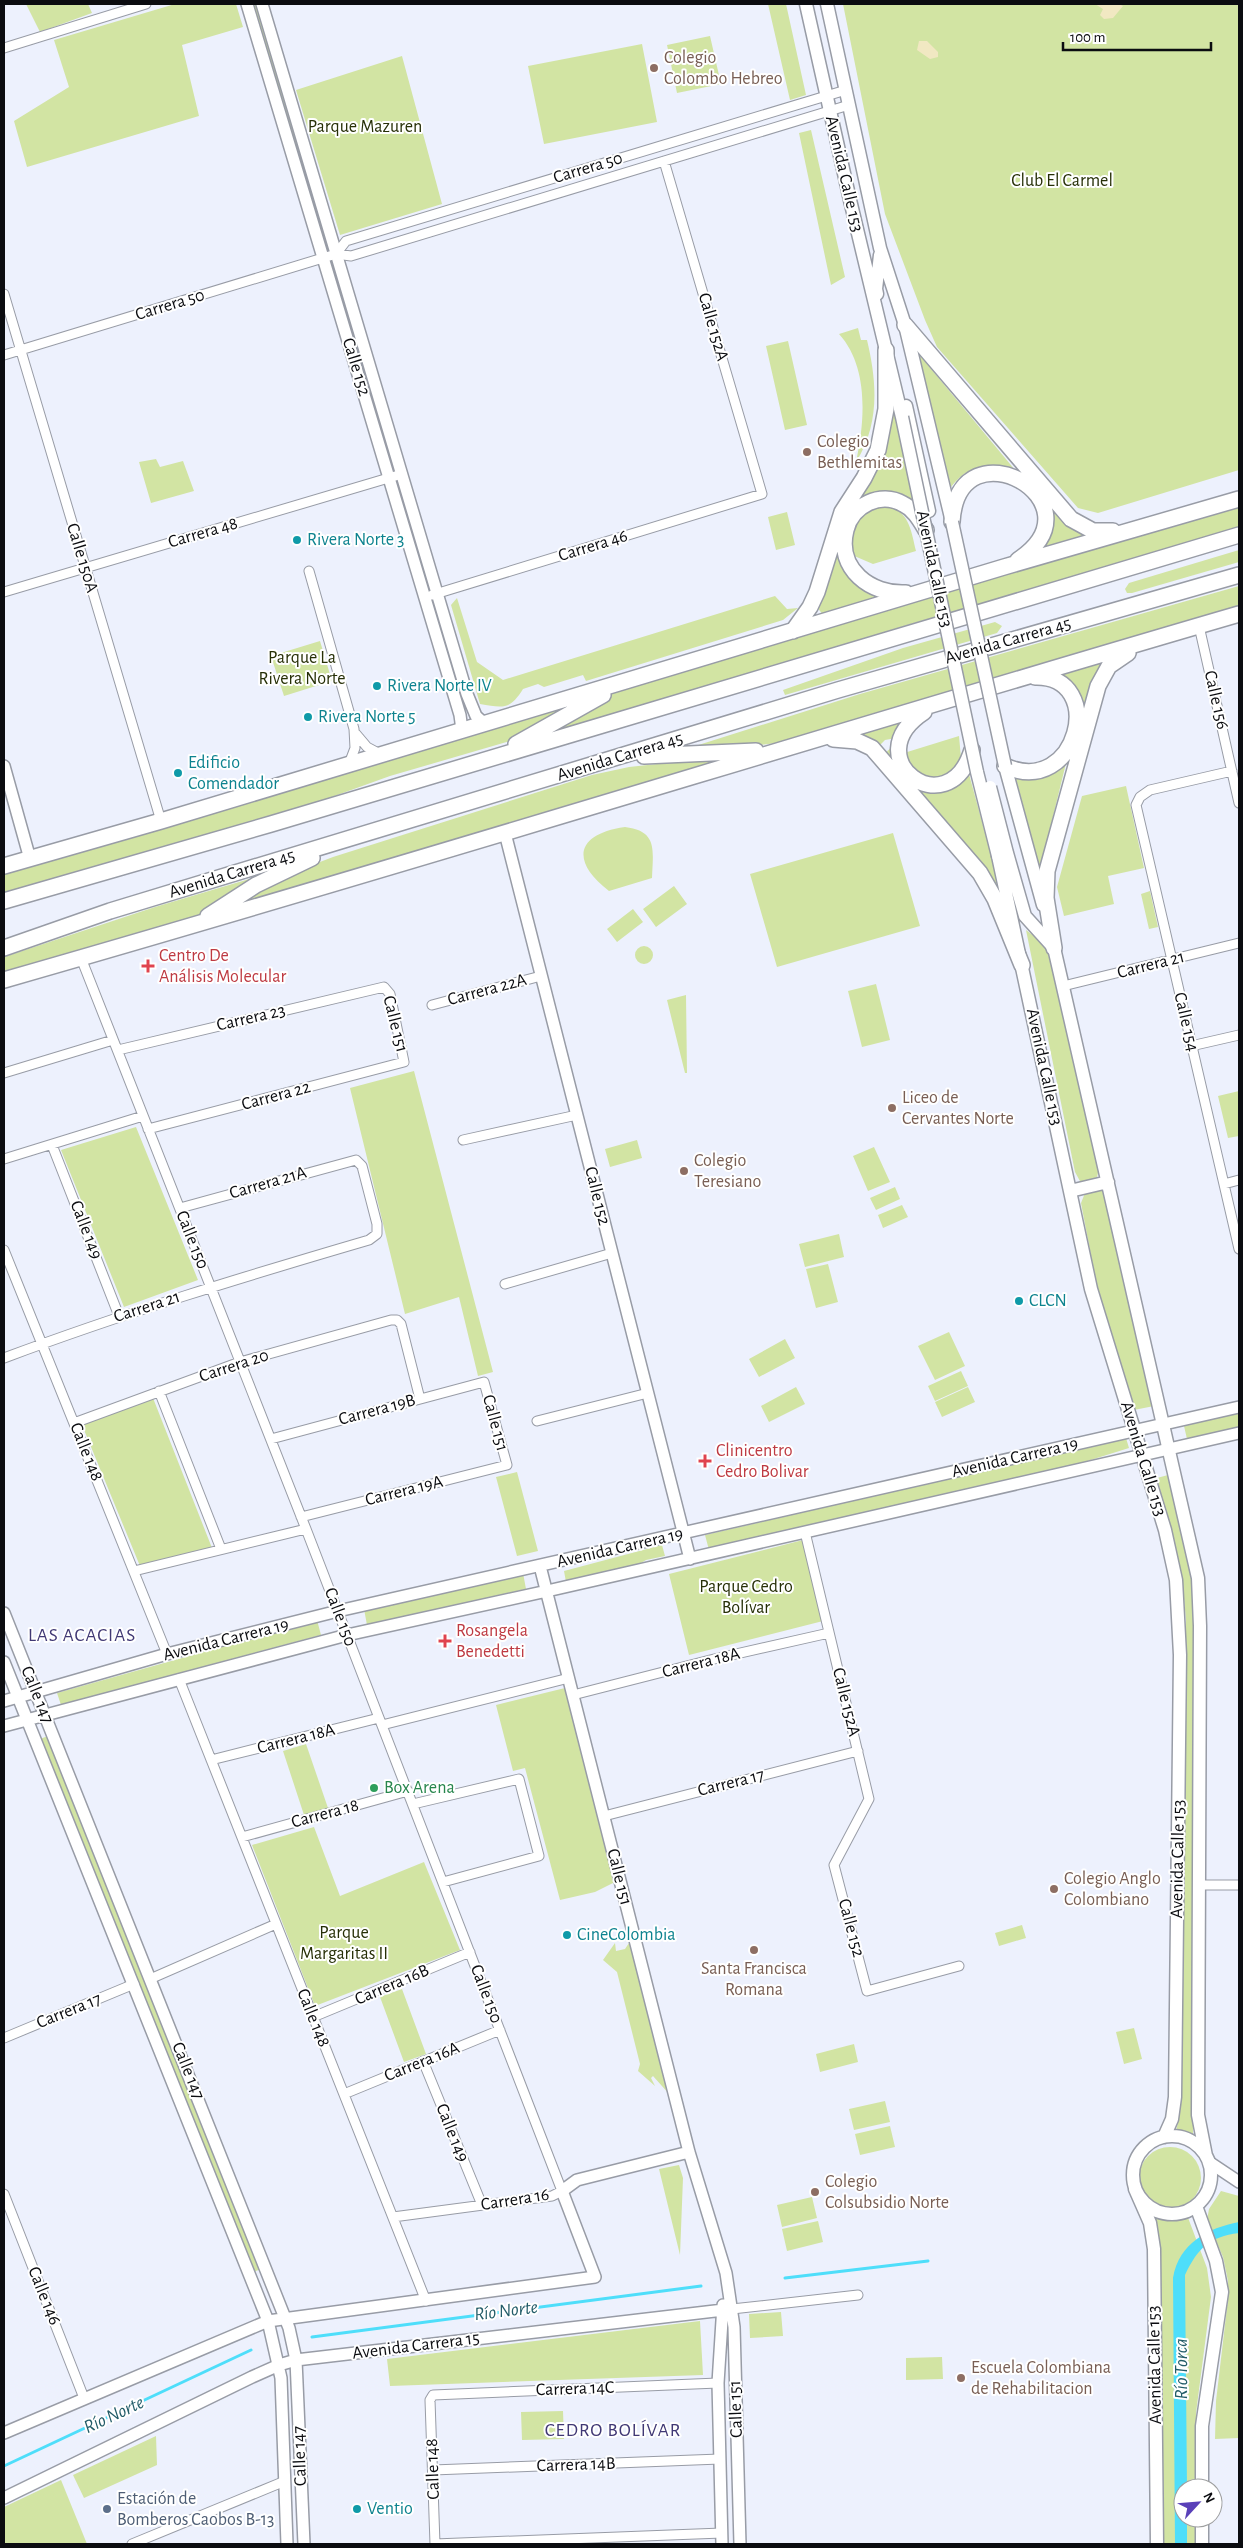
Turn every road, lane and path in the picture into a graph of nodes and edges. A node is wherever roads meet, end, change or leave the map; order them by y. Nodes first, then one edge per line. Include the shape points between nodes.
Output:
1 (146, 4) edge
2 (247, 4) edge
3 (262, 4) edge
4 (806, 4) edge
5 (827, 4) edge
6 (4, 48) edge
7 (846, 90) junction
8 (827, 96) junction
9 (849, 105) junction
10 (830, 111) junction
11 (664, 161) junction
12 (880, 248) junction
13 (336, 254) junction
14 (323, 258) junction
15 (4, 294) edge
16 (904, 325) junction
17 (20, 350) junction
18 (886, 350) junction
19 (4, 355) edge
20 (905, 416) junction
21 (402, 474) junction
22 (389, 478) junction
23 (762, 494) joint
24 (1239, 499) edge
25 (952, 522) junction
26 (1139, 528) junction
27 (926, 530) junction
28 (1239, 535) edge
29 (1004, 567) junction
30 (86, 568) junction
31 (309, 572) dead end
32 (1239, 575) edge
33 (928, 590) junction
34 (4, 592) edge
35 (438, 594) junction
36 (425, 598) junction
37 (1239, 614) edge
38 (1199, 626) junction
39 (793, 631) junction
40 (1151, 640) junction
41 (1030, 677) junction
42 (628, 680) junction
43 (934, 704) junction
44 (485, 724) junction
45 (354, 729) junction
46 (462, 730) junction
47 (822, 738) junction
48 (778, 750) junction
49 (972, 750) junction
50 (383, 754) junction
51 (490, 758) junction
52 (620, 758) junction
53 (349, 764) junction
54 (4, 766) edge
55 (1005, 766) junction
56 (1232, 771) junction
57 (1239, 803) edge
58 (161, 821) junction
59 (505, 833) junction
60 (355, 837) junction
61 (1002, 855) junction
62 (30, 858) junction
63 (4, 866) edge
64 (4, 901) edge
65 (184, 928) junction
66 (1239, 944) edge
67 (4, 948) edge
68 (1054, 948) junction
69 (81, 958) junction
70 (1171, 960) junction
71 (1022, 965) junction
72 (541, 976) junction
73 (4, 980) edge
74 (384, 986) joint
75 (1063, 986) junction
76 (432, 1005) dead end
77 (1239, 1035) edge
78 (113, 1040) junction
79 (1192, 1046) junction
80 (118, 1050) junction
81 (404, 1062) joint
82 (4, 1073) edge
83 (577, 1115) junction
84 (143, 1116) junction
85 (148, 1129) junction
86 (463, 1140) dead end
87 (52, 1145) junction
88 (4, 1159) edge
89 (1239, 1180) edge
90 (1108, 1182) junction
91 (1224, 1184) junction
92 (1070, 1191) junction
93 (180, 1208) junction
94 (377, 1234) joint
95 (1239, 1248) edge
96 (4, 1250) edge
97 (612, 1253) junction
98 (505, 1284) dead end
99 (210, 1286) junction
100 (120, 1316) junction
101 (42, 1344) junction
102 (4, 1358) edge
103 (240, 1362) junction
104 (484, 1382) joint
105 (160, 1392) junction
106 (648, 1393) junction
107 (420, 1399) junction
108 (1239, 1406) edge
109 (538, 1421) dead end
110 (74, 1423) junction
111 (1164, 1424) junction
112 (1134, 1431) junction
113 (1239, 1432) edge
114 (271, 1439) junction
115 (1170, 1448) junction
116 (1142, 1455) junction
117 (507, 1465) joint
118 (301, 1517) junction
119 (306, 1529) junction
120 (805, 1532) junction
121 (684, 1534) junction
122 (222, 1549) junction
123 (690, 1559) junction
124 (540, 1566) junction
125 (134, 1571) junction
126 (547, 1592) junction
127 (338, 1611) junction
128 (4, 1613) edge
129 (830, 1633) junction
130 (347, 1635) junction
131 (167, 1654) junction
132 (4, 1662) edge
133 (569, 1678) junction
134 (179, 1679) junction
135 (35, 1692) junction
136 (573, 1695) junction
137 (18, 1696) junction
138 (4, 1701) edge
139 (45, 1715) junction
140 (28, 1720) junction
141 (381, 1721) junction
142 (4, 1726) edge
143 (858, 1751) junction
144 (211, 1760) junction
145 (408, 1791) junction
146 (413, 1804) junction
147 (604, 1816) junction
148 (242, 1837) junction
149 (834, 1865) joint
150 (443, 1882) junction
151 (1199, 1884) junction
152 (1239, 1885) edge
153 (276, 1924) junction
154 (470, 1952) junction
155 (959, 1966) dead end
156 (150, 1979) junction
157 (134, 1984) junction
158 (313, 2017) junction
159 (500, 2030) junction
160 (4, 2038) edge
161 (423, 2061) junction
162 (344, 2094) junction
163 (1164, 2136) junction
164 (689, 2152) junction
165 (1207, 2159) junction
166 (1239, 2182) edge
167 (1135, 2189) junction
168 (562, 2191) junction
169 (4, 2194) edge
170 (482, 2206) junction
171 (1196, 2206) junction
172 (393, 2218) junction
173 (858, 2295) dead end
174 (426, 2301) junction
175 (728, 2310) junction
176 (285, 2318) junction
177 (268, 2321) junction
178 (296, 2360) junction
179 (279, 2365) junction
180 (718, 2383) junction
181 (433, 2395) joint
182 (84, 2398) junction
183 (4, 2434) edge
184 (720, 2459) junction
185 (433, 2470) junction
186 (1202, 2478) edge
187 (284, 2482) junction
188 (4, 2498) edge
189 (1202, 2528) edge
190 (722, 2539) edge
191 (132, 2544) edge
192 (287, 2544) edge
193 (304, 2544) edge
194 (435, 2544) edge
195 (740, 2544) edge
196 (1157, 2544) edge
197 (1202, 2544) edge

1 - 6 street
2 - 14 main road, Calle 152
3 - 13 main road, Calle 152
4 - 8 main road, Avenida Calle 153
5 - 7 main road, Avenida Calle 153
7 - 8 street, Carrera 50
7 - 9 main road, Avenida Calle 153
8 - 10 main road, Avenida Calle 153
8 - 13 street, Carrera 50 via 346,241
9 - 10 street, Carrera 50
9 - 12 main road, Avenida Calle 153
10 - 11 street, Carrera 50
10 - 18 main road, Avenida Calle 153
11 - 13 street, Carrera 50 via 351,256
11 - 23 street, Calle 152A
12 - 16 main road, Avenida Calle 153
12 - 20 main road, Avenida Calle 153 via 876,289
13 - 14 street, Carrera 50
13 - 21 main road, Calle 152
14 - 17 street, Carrera 50
14 - 22 main road, Calle 152
15 - 17 street, Calle 150A
16 - 25 main road, Avenida Calle 153
16 - 26 highway via 1071,519 1093,531
17 - 19 street, Carrera 50
17 - 30 street, Calle 150A
18 - 20 main road, Avenida Calle 153
18 - 39 highway via 886,409 878,450 842,512 815,598
20 - 27 main road, Avenida Calle 153, bridge
20 - 61 main road, Avenida Calle 153, bridge
21 - 22 street, Carrera 48
21 - 35 main road, Calle 152
22 - 30 street, Carrera 48
22 - 36 main road, Calle 152
23 - 35 street, Carrera 46
24 - 26 highway
25 - 29 highway via 954,503 970,482 988,474 1007,474 1025,482 1038,496 1045,524 1037,544
25 - 55 main road, Avenida Calle 153, bridge
26 - 29 highway
27 - 33 highway via 904,504 875,499 852,516 844,547 854,573 873,588 897,593
27 - 49 main road, Avenida Calle 153, bridge
28 - 51 highway, Avenida Carrera 45
29 - 33 highway
30 - 34 street, Carrera 48
30 - 58 street, Calle 150A
31 - 45 street
32 - 52 highway, Avenida Carrera 45
33 - 39 highway
35 - 36 street, Carrera 46
35 - 44 main road, Calle 152 via 470,703 476,716
36 - 46 main road, Calle 152
37 - 38 highway
38 - 40 highway
38 - 56 street, Calle 156
39 - 42 highway
40 - 41 highway
40 - 68 highway via 1117,658 1098,686 1047,871 1046,898
41 - 43 highway
41 - 55 highway via 1040,676 1060,684 1073,699 1078,717 1074,741 1054,763 1034,771 1021,772
42 - 44 highway
42 - 51 highway
43 - 47 highway
43 - 49 highway via 913,719 902,733 899,755 909,775 931,786 942,784 960,774
44 - 46 highway
45 - 50 street via 366,748
45 - 53 street via 355,748
46 - 50 highway
47 - 48 highway
47 - 71 highway via 863,742 877,753 980,872 995,899
48 - 52 highway
48 - 59 highway
49 - 61 main road, Avenida Calle 153, bridge
50 - 53 highway
51 - 64 highway, Avenida Carrera 45
52 - 60 highway, Avenida Carrera 45
53 - 58 highway
54 - 62 main road
55 - 68 main road, Avenida Calle 153
56 - 57 street, Calle 156
56 - 70 street, Calle 154 via 1150,790 1140,797 1136,805
58 - 62 highway
59 - 65 highway
59 - 72 main road, Calle 152
60 - 65 highway via 261,883
60 - 67 highway, Avenida Carrera 45 via 110,911
61 - 68 main road, Avenida Calle 153 via 1024,916
61 - 71 main road, Avenida Calle 153
62 - 63 highway
65 - 69 highway
66 - 70 street, Carrera 21
68 - 75 main road, Avenida Calle 153
69 - 73 highway
69 - 78 street, Calle 150
70 - 75 street, Carrera 21
70 - 79 street, Calle 154
71 - 92 main road, Avenida Calle 153
72 - 76 street, Carrera 22A
72 - 83 main road, Calle 152
74 - 80 street, Carrera 23
74 - 81 street, Calle 151 via 390,994
75 - 90 main road, Avenida Calle 153
77 - 79 street
78 - 80 street, Calle 150
78 - 82 street
79 - 91 street, Calle 154
80 - 84 street, Calle 150
81 - 85 street, Carrera 22
83 - 86 street
83 - 97 main road, Calle 152
84 - 85 street, Calle 150
84 - 87 street
85 - 93 street, Calle 150
87 - 88 street
87 - 100 street, Calle 149
89 - 91 street
90 - 92 main road
90 - 111 main road, Avenida Calle 153
91 - 95 street, Calle 154
92 - 112 main road, Avenida Calle 153 via 1091,1289
93 - 94 street, Carrera 21A via 356,1160 362,1166
93 - 99 street, Calle 150
94 - 99 street, Carrera 21 via 369,1240
96 - 101 street, Calle 148
97 - 98 street
97 - 106 main road, Calle 152
99 - 100 street, Carrera 21
99 - 103 street, Calle 150
100 - 101 street, Carrera 21
101 - 102 street, Carrera 21
101 - 110 street, Calle 148
103 - 105 street, Carrera 20
103 - 107 street, Carrera 20 via 397,1320 401,1324
103 - 114 street, Calle 150
104 - 107 street, Carrera 19B
104 - 117 street, Calle 151
105 - 110 street, Carrera 20
105 - 122 street
106 - 109 street
106 - 121 main road, Calle 152
107 - 114 street, Carrera 19B
108 - 111 main road, Avenida Carrera 19
110 - 125 street, Calle 148
111 - 112 main road, Avenida Carrera 19
111 - 115 main road, Avenida Calle 153
112 - 116 main road, Avenida Calle 153
112 - 121 main road, Avenida Carrera 19
113 - 115 main road, Avenida Carrera 19
114 - 118 street, Calle 150
115 - 116 main road, Avenida Carrera 19
115 - 151 main road, Avenida Calle 153 via 1200,1590
116 - 120 main road, Avenida Carrera 19
116 - 163 main road, Avenida Calle 153 via 1172,1556 1180,1619 1175,2096 1172,2118
117 - 118 street, Carrera 19A
118 - 119 street, Calle 150
119 - 122 street
119 - 127 street, Calle 150
120 - 123 main road, Avenida Carrera 19
120 - 129 street, Calle 152A
121 - 123 main road, Calle 152
121 - 124 main road, Avenida Carrera 19
122 - 125 street
123 - 126 main road, Avenida Carrera 19
124 - 126 main road, Calle 151
124 - 127 main road, Avenida Carrera 19
125 - 131 street, Calle 148
126 - 130 main road, Avenida Carrera 19
126 - 133 main road, Calle 151
127 - 130 street, Calle 150
127 - 131 main road, Avenida Carrera 19
128 - 135 main road, Calle 147
129 - 136 street, Carrera 18A
129 - 143 street, Calle 152A
130 - 134 main road, Avenida Carrera 19
130 - 141 street, Calle 150
131 - 135 main road, Avenida Carrera 19
132 - 137 main road, Calle 147
133 - 136 main road, Calle 151
133 - 141 street, Carrera 18A
134 - 139 main road, Avenida Carrera 19
134 - 144 street, Calle 148
135 - 137 main road, Avenida Carrera 19
135 - 139 main road, Calle 147
136 - 147 main road, Calle 151
137 - 138 main road, Avenida Carrera 19
137 - 140 main road, Calle 147
139 - 140 main road, Avenida Carrera 19
139 - 156 main road, Calle 147
140 - 142 main road, Avenida Carrera 19
140 - 157 main road, Calle 147
141 - 144 street, Carrera 18A
141 - 145 street, Calle 150
143 - 147 street, Carrera 17
143 - 149 street, Calle 152A via 869,1798
144 - 148 street, Calle 148
145 - 146 street, Calle 150
145 - 148 street, Carrera 18
146 - 150 street, Calle 150
146 - 150 street via 519,1779 539,1856
147 - 164 main road, Calle 151
148 - 153 street, Calle 148
149 - 155 street, Calle 152 via 867,1991
150 - 154 street, Calle 150
151 - 152 street
151 - 165 main road, Avenida Calle 153 via 1198,2115
153 - 156 street
153 - 158 street, Calle 148
154 - 158 street, Carrera 16B
154 - 159 street, Calle 150
156 - 176 main road, Calle 147
157 - 160 street, Carrera 17
157 - 177 main road, Calle 147
158 - 162 street, Calle 148
159 - 161 street, Carrera 16A
159 - 168 street, Calle 150
161 - 162 street, Carrera 16A
161 - 170 street, Calle 149
162 - 172 street, Calle 148
163 - 165 main road via 1186,2138 1200,2148
163 - 167 main road via 1147,2144 1136,2160
164 - 168 main road, Carrera 16 via 577,2180
164 - 175 main road, Calle 151 via 726,2274
165 - 166 main road
165 - 171 main road via 1211,2179
167 - 171 main road via 1149,2207 1165,2214 1185,2212
167 - 196 main road, Avenida Calle 153 via 1150,2223 1154,2249
168 - 170 street, Carrera 16 via 552,2196
168 - 174 main road, Calle 150 via 595,2277
169 - 182 street, Calle 146
170 - 172 street, Carrera 16
171 - 186 main road via 1212,2249 1222,2292 1202,2426
172 - 174 street, Calle 148
173 - 175 street, Avenida Carrera 15
174 - 176 main road
175 - 178 main road, Avenida Carrera 15
175 - 180 main road, Calle 151
175 - 195 main road, Calle 151
176 - 177 main road
176 - 178 main road, Calle 147
177 - 179 main road, Calle 147
177 - 182 main road
178 - 179 main road, Avenida Carrera 15
178 - 193 main road, Calle 147
179 - 187 main road, Calle 147
179 - 188 main road, Avenida Carrera 15
180 - 181 street, Carrera 14C
180 - 184 main road, Calle 151
181 - 185 street, Calle 148 via 430,2400
182 - 183 main road
184 - 185 street, Carrera 14B
184 - 190 main road, Calle 151
185 - 194 street, Calle 148
187 - 191 street
187 - 192 main road, Calle 147
189 - 197 main road
190 - 194 street via 600,2538

